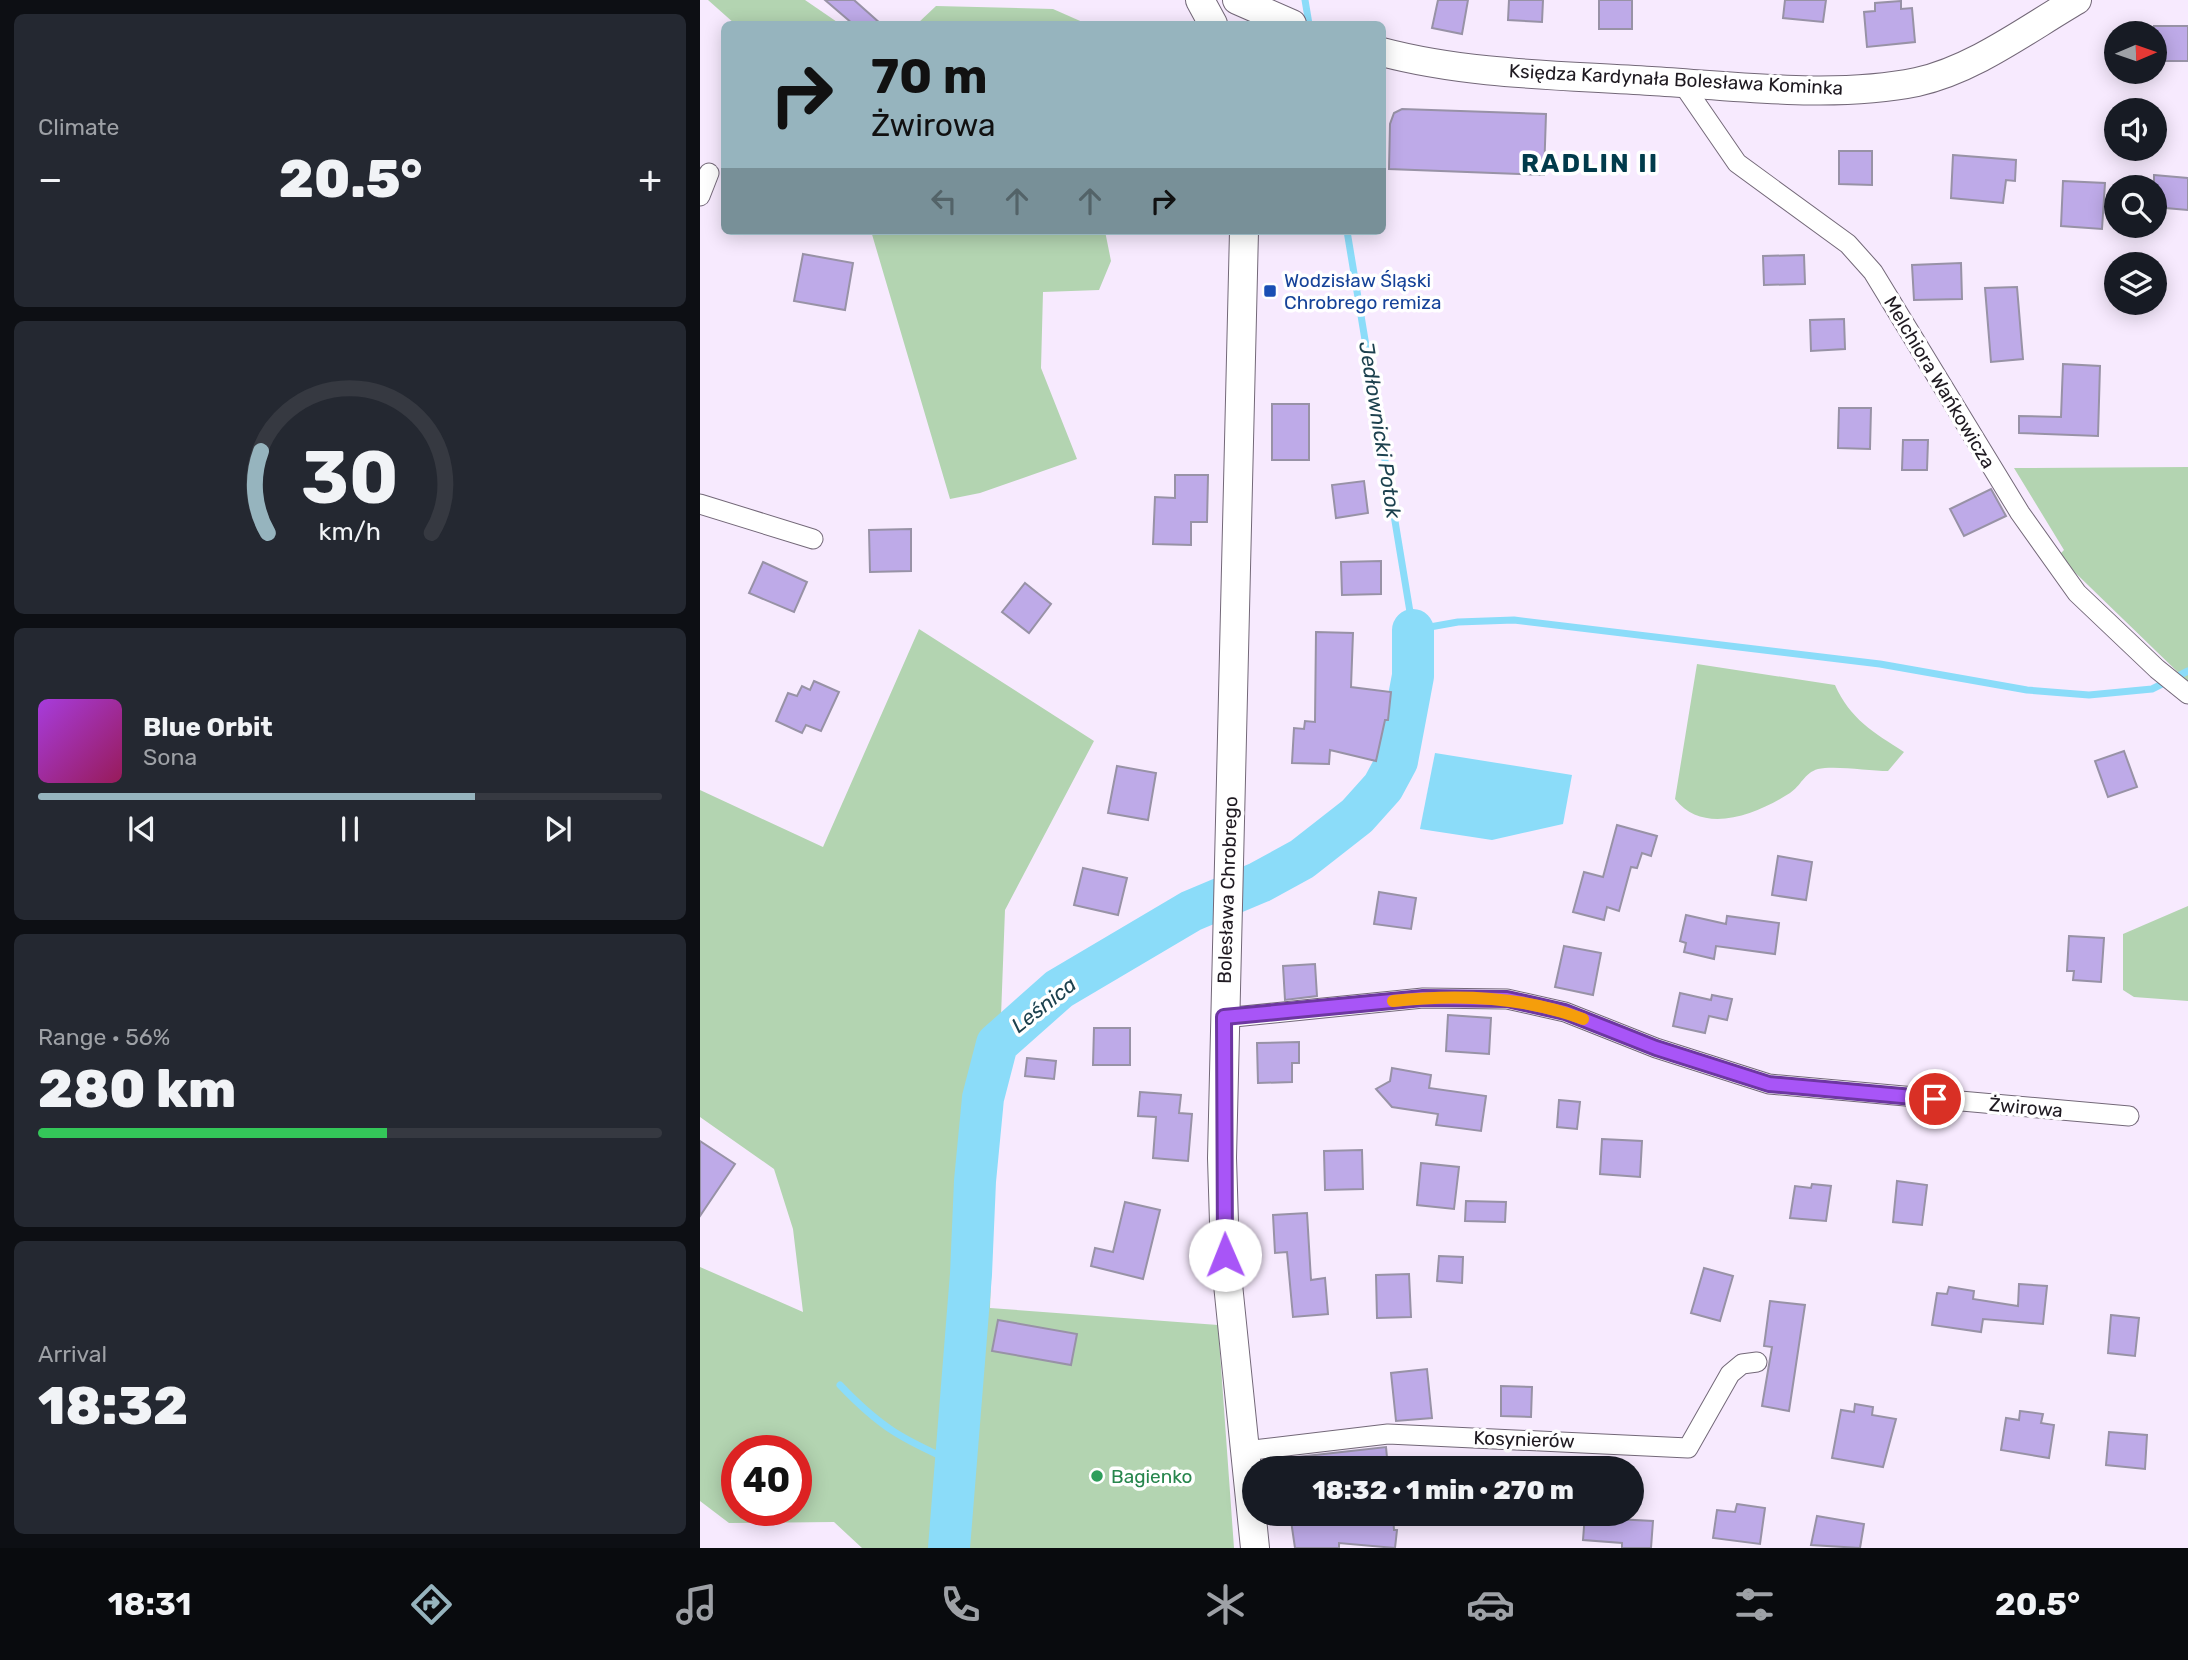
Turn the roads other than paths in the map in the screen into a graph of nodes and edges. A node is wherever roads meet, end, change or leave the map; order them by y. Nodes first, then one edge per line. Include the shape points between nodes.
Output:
1 (1199, 0) edge
2 (2077, 0) edge
3 (1246, 11) edge
4 (1211, 21) edge
5 (1281, 21) edge
6 (1386, 53) edge
7 (1682, 83) junction
8 (709, 173) dead end
9 (700, 197) edge
10 (1244, 235) edge
11 (700, 503) edge
12 (813, 539) dead end
13 (2184, 691) edge
14 (1224, 1017) junction
15 (2129, 1116) dead end
16 (1758, 1362) dead end
17 (1245, 1451) junction
18 (1255, 1548) edge

1 - 4 street
2 - 7 street, Księdza Kardynała Bolesława Kominka via 1968,64 1917,81 1805,88
3 - 5 street
6 - 7 street, Księdza Kardynała Bolesława Kominka via 1428,64
7 - 13 street, Melchiora Wańkowicza via 1737,163 1848,244 1872,272 2020,513 2077,593
8 - 9 street
10 - 14 street, Bolesława Chrobrego
11 - 12 street
14 - 15 street, Żwirowa via 1423,998 1507,999 1565,1012 1656,1048 1769,1084
14 - 17 street, Bolesława Chrobrego via 1225,1255
16 - 17 street, Kosynierów via 1742,1364 1730,1374 1688,1448 1388,1434
17 - 18 street, Bolesława Chrobrego

